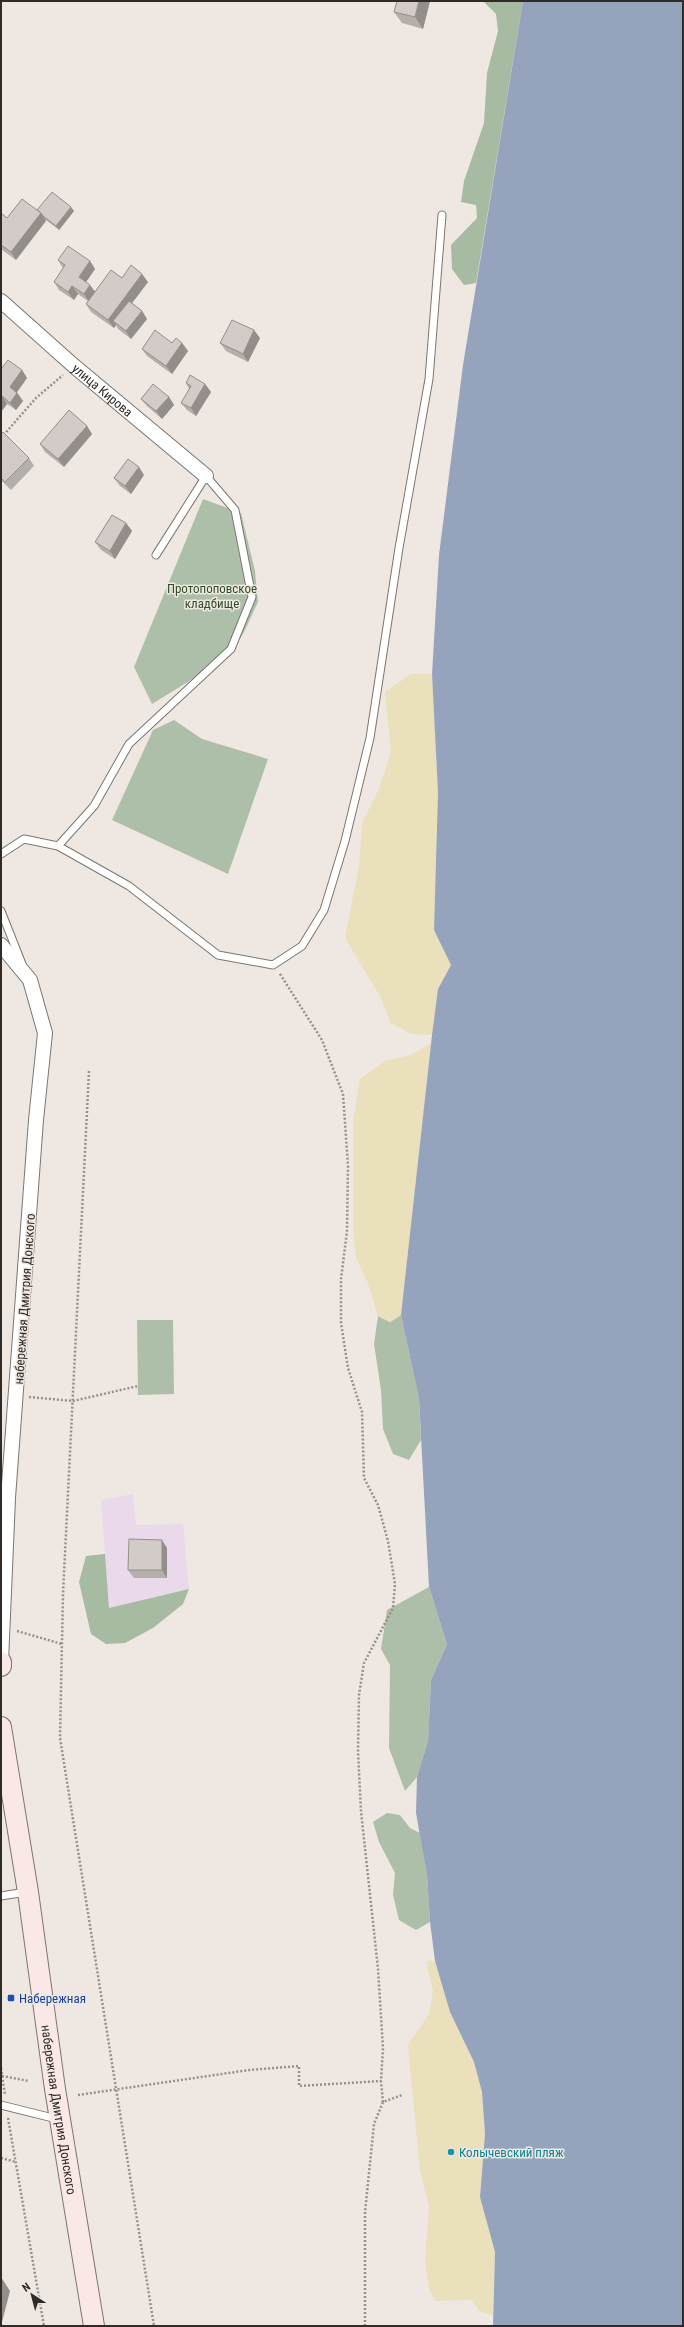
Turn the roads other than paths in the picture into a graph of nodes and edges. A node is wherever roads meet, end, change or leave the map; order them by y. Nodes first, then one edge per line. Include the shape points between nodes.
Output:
1 (442, 215) dead end
2 (1, 301) edge
3 (206, 476) junction
4 (156, 556) dead end
5 (58, 846) junction
6 (1, 854) edge
7 (1, 911) edge
8 (1, 945) edge
9 (30, 980) junction
10 (4, 1497) edge
11 (1, 1662) edge
12 (1, 1666) edge
13 (1, 1727) edge
14 (28, 1892) junction
15 (1, 1896) edge
16 (4, 2106) edge
17 (61, 2120) junction
18 (94, 2326) edge

1 - 5 lane via 429,378 399,548 370,738 345,841 324,910 302,946 273,965 218,955 129,886
2 - 3 street, улица Кирова via 74,366
3 - 4 lane
3 - 5 lane via 235,510 252,597 242,623 231,649 129,744 94,806
5 - 6 lane via 24,839
7 - 9 lane
8 - 9 street, набережная Дмитрия Донского
9 - 10 street, набережная Дмитрия Донского via 45,1033 36,1120 17,1396
10 - 11 street, набережная Дмитрия Донского
11 - 12 street, набережная Дмитрия Донского
13 - 14 street, набережная Дмитрия Донского
14 - 15 lane
14 - 17 street, набережная Дмитрия Донского
16 - 17 lane
17 - 18 street, набережная Дмитрия Донского

